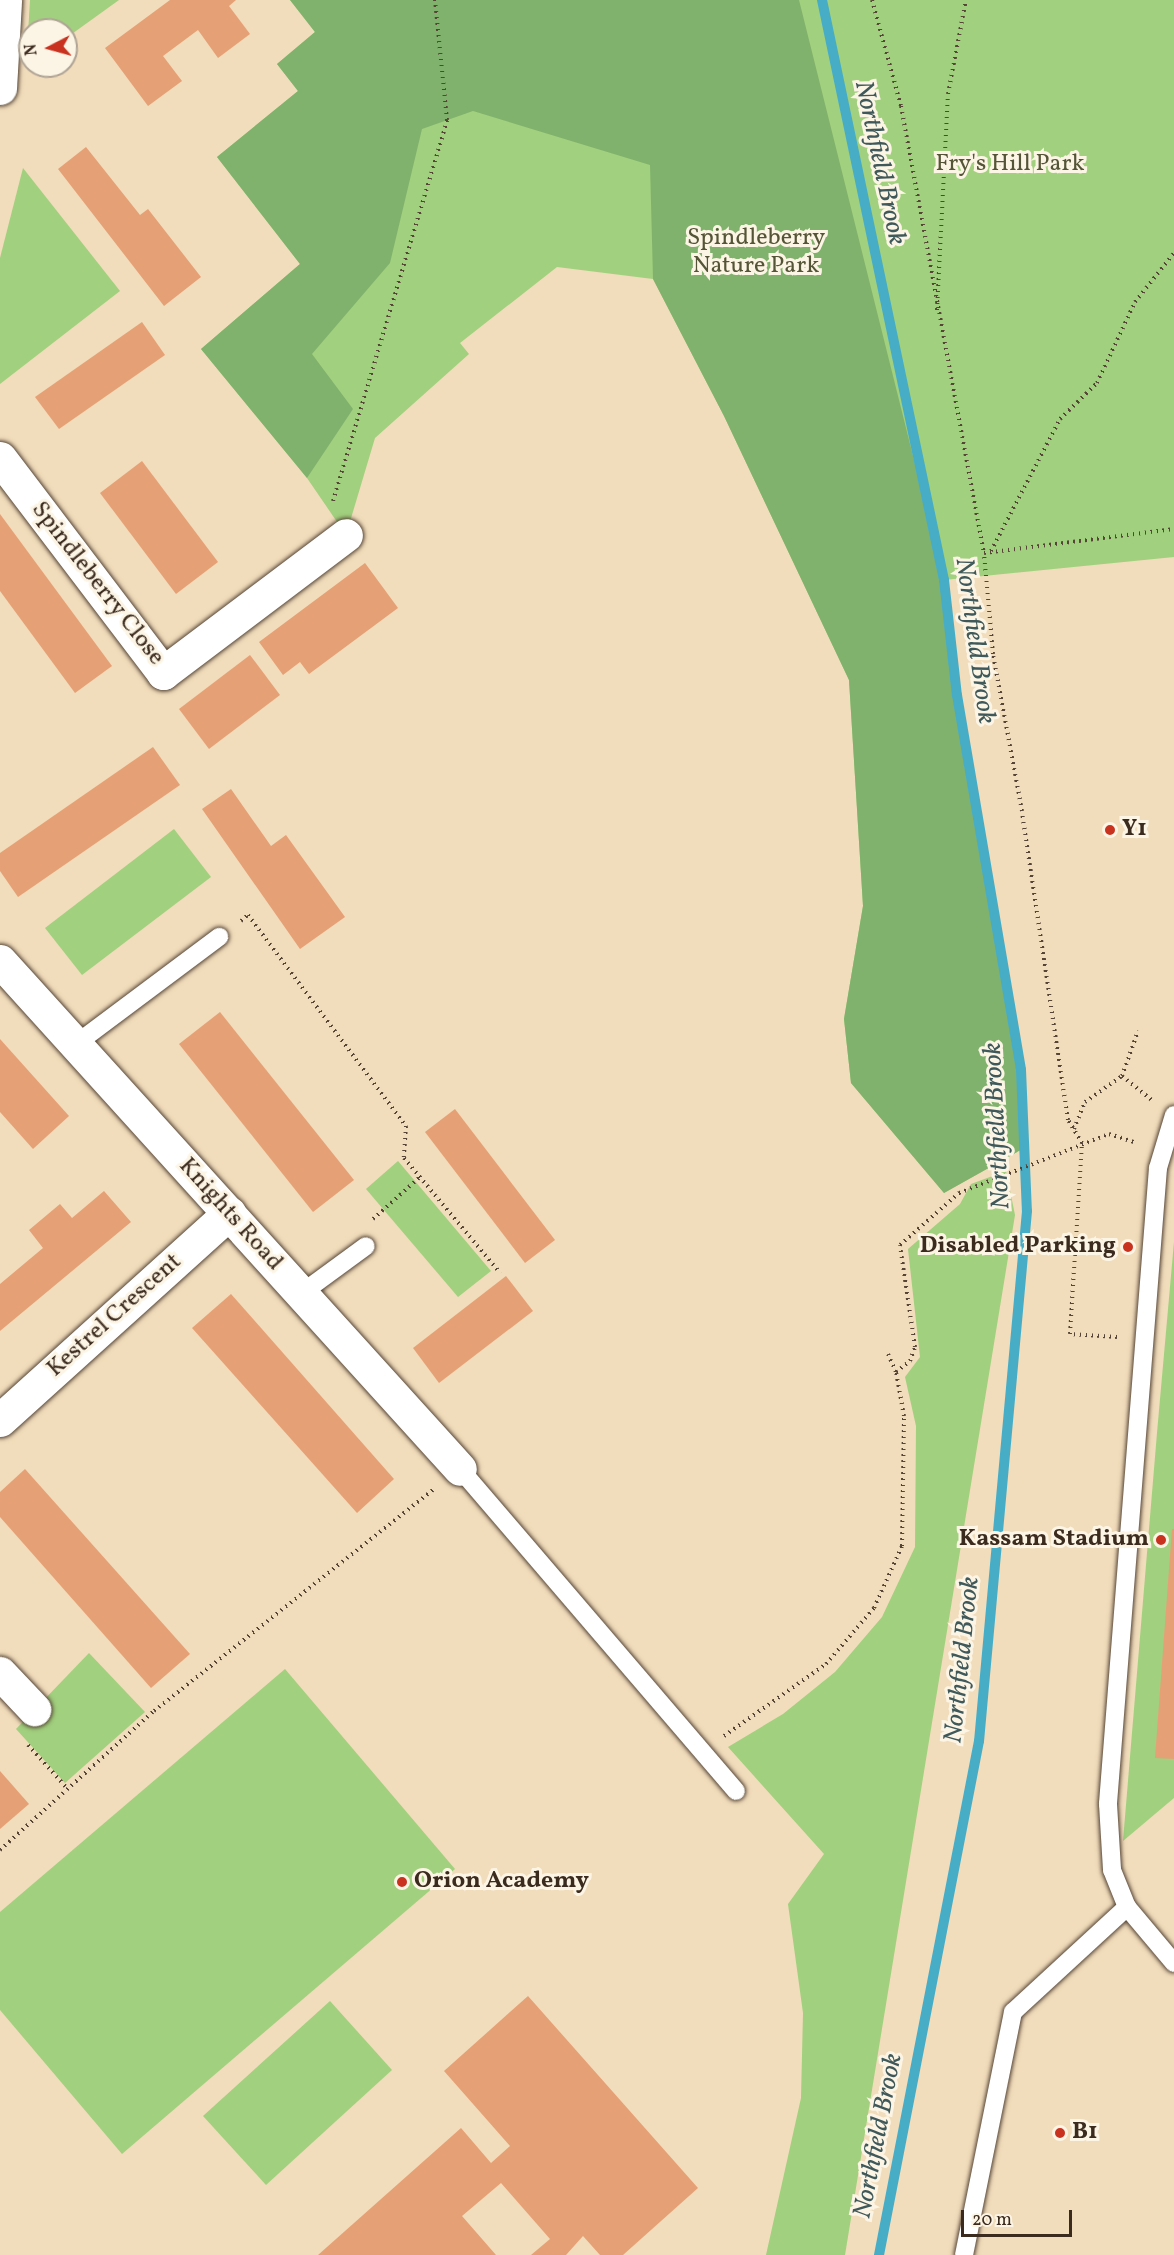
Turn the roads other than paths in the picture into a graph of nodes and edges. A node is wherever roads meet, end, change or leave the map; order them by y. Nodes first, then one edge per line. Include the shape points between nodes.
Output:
1 (5, 0) edge
2 (0, 88) edge
3 (0, 458) edge
4 (346, 535) dead end
5 (219, 937) road end
6 (0, 961) edge
7 (76, 1044) junction
8 (1174, 1116) edge
9 (229, 1213) junction
10 (366, 1246) road end
11 (302, 1293) junction
12 (0, 1420) edge
13 (460, 1469) joint
14 (0, 1673) edge
15 (34, 1709) road end
16 (736, 1791) dead end
17 (1127, 1907) junction
18 (1174, 1963) edge
19 (964, 2255) edge

1 - 2 street
3 - 4 street, Spindleberry Close via 164,673
5 - 7 lane
6 - 7 street, Knights Road
7 - 9 street, Knights Road
8 - 17 lane via 1158,1168 1108,1803 1112,1870
9 - 11 street, Knights Road
9 - 12 street, Kestrel Crescent
10 - 11 lane
11 - 13 street, Knights Road
13 - 16 lane
14 - 15 street
17 - 18 lane
17 - 19 lane via 1013,2012

